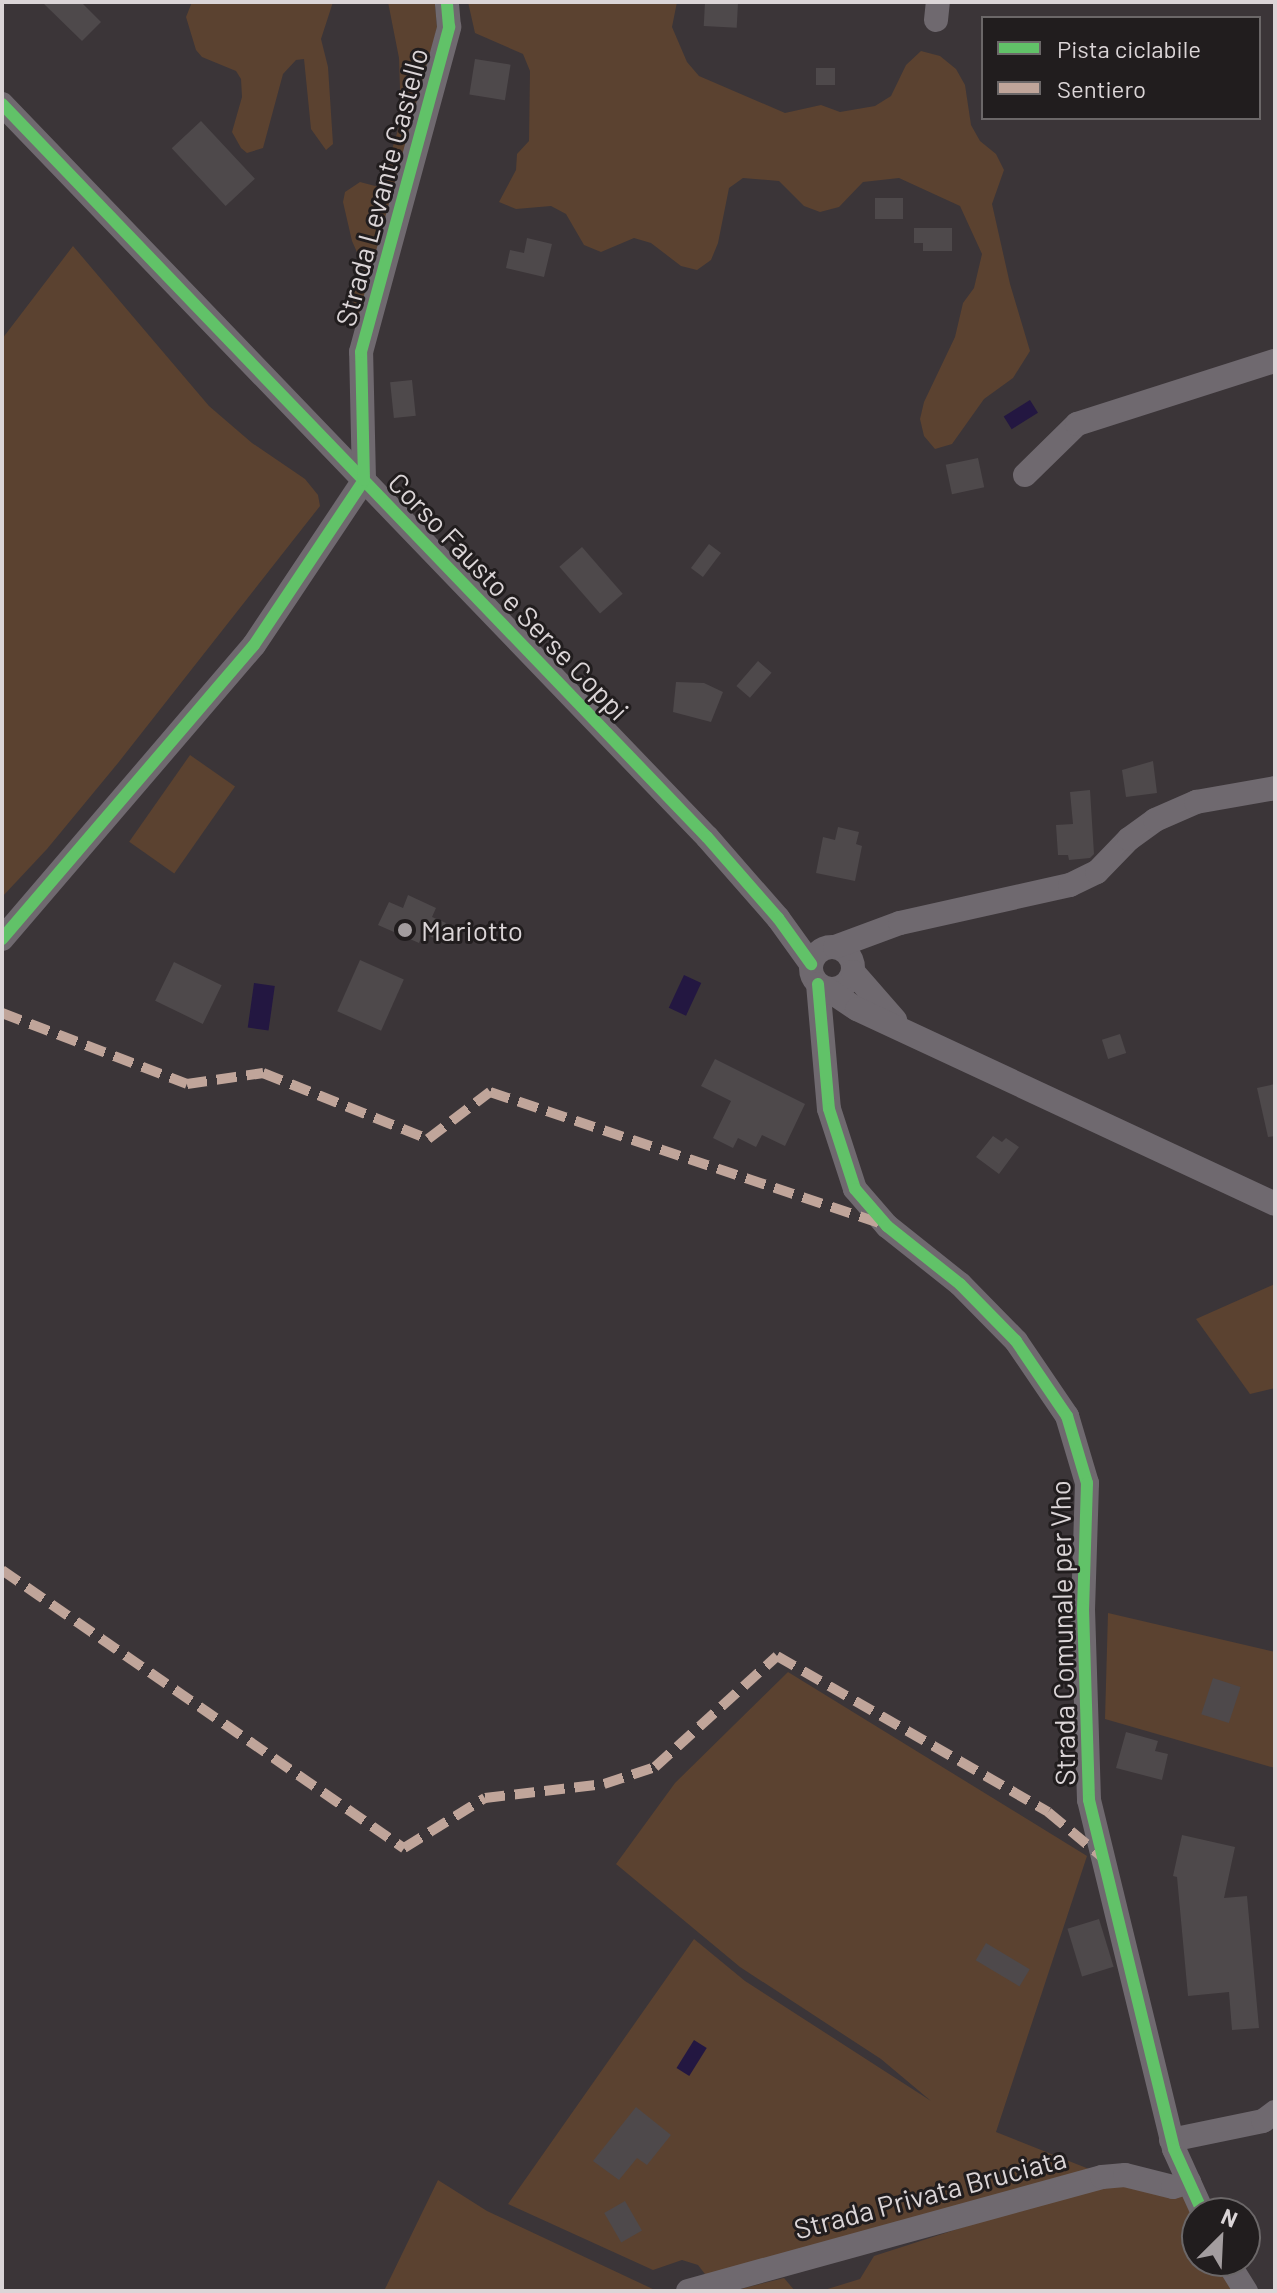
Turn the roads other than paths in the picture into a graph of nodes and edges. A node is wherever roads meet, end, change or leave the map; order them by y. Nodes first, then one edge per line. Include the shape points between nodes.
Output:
1 (447, 2) edge
2 (2, 104) edge
3 (1275, 361) edge
4 (1025, 475) dead end
5 (364, 480) junction
6 (1275, 788) edge
7 (778, 918) junction
8 (876, 931) junction
9 (2, 939) edge
10 (832, 946) junction
11 (854, 970) junction
12 (819, 979) junction
13 (908, 1032) junction
14 (1275, 1204) edge
15 (1275, 2112) edge
16 (1171, 2140) junction
17 (1189, 2182) junction
18 (1196, 2197) edge
19 (688, 2291) edge

1 - 5 street, Strada Levante Castello via 449,27 361,352
2 - 5 street, Corso Fausto e Serse Coppi
3 - 4 street via 1077,424
5 - 7 street, Corso Fausto e Serse Coppi via 707,837
5 - 9 street via 254,645
6 - 8 street via 1196,802 1155,820 1097,872 1070,885
7 - 10 street
7 - 12 street, Corso Fausto e Serse Coppi
8 - 10 street
8 - 11 street
10 - 11 street via 851,958
10 - 12 street via 820,950
11 - 12 street via 838,989
11 - 13 street via 881,1008
12 - 13 street via 857,1009
12 - 16 street, Strada Comunale per Vho via 829,1109 855,1189 887,1226 960,1284 1016,1341 1067,1416 1087,1483 1083,1609 1089,1800
13 - 14 street
15 - 16 street via 1263,2121
16 - 17 street, Strada Comunale per Vho
17 - 18 street, Strada Comunale per Vho
17 - 19 street, Strada Privata Bruciata via 1173,2187 1125,2175 1102,2177

